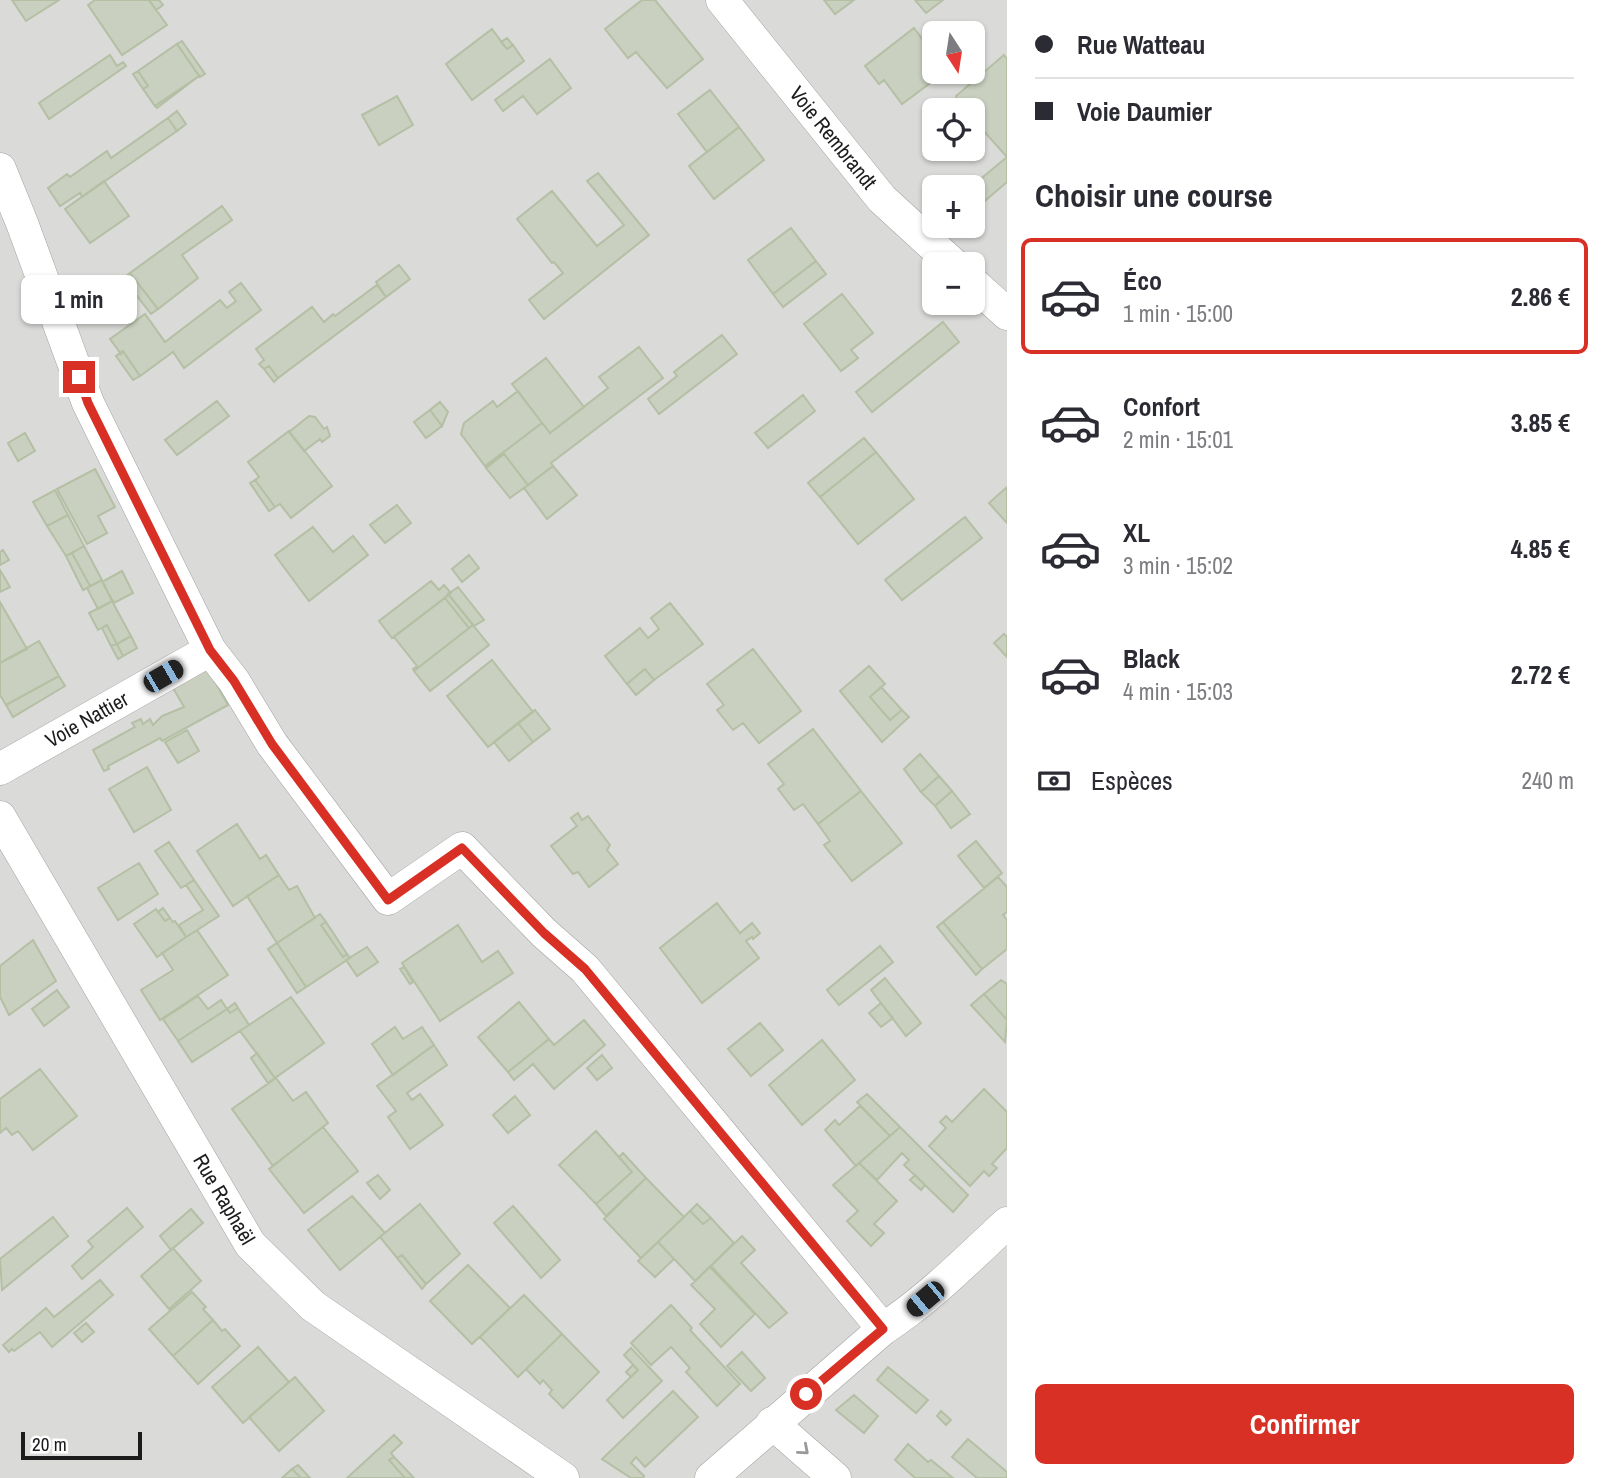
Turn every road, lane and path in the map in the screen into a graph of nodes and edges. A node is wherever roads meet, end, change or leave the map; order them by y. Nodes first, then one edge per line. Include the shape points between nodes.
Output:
1 (722, 0) edge
2 (0, 169) edge
3 (940, 252) edge
4 (985, 294) edge
5 (1007, 314) edge
6 (210, 650) junction
7 (0, 769) edge
8 (0, 817) edge
9 (1007, 1223) edge
10 (883, 1329) junction
11 (772, 1423) junction
12 (563, 1478) edge
13 (711, 1478) edge
14 (835, 1478) edge

1 - 3 street, Voie Rembrandt via 882,199
2 - 6 street via 88,403
4 - 5 street
6 - 7 street, Voie Nattier
6 - 10 street via 272,744 388,900 462,848 585,969
8 - 12 street, Rue Raphaël via 250,1244 313,1307
9 - 10 street via 930,1295
10 - 11 street
11 - 13 street
11 -> 14 street

